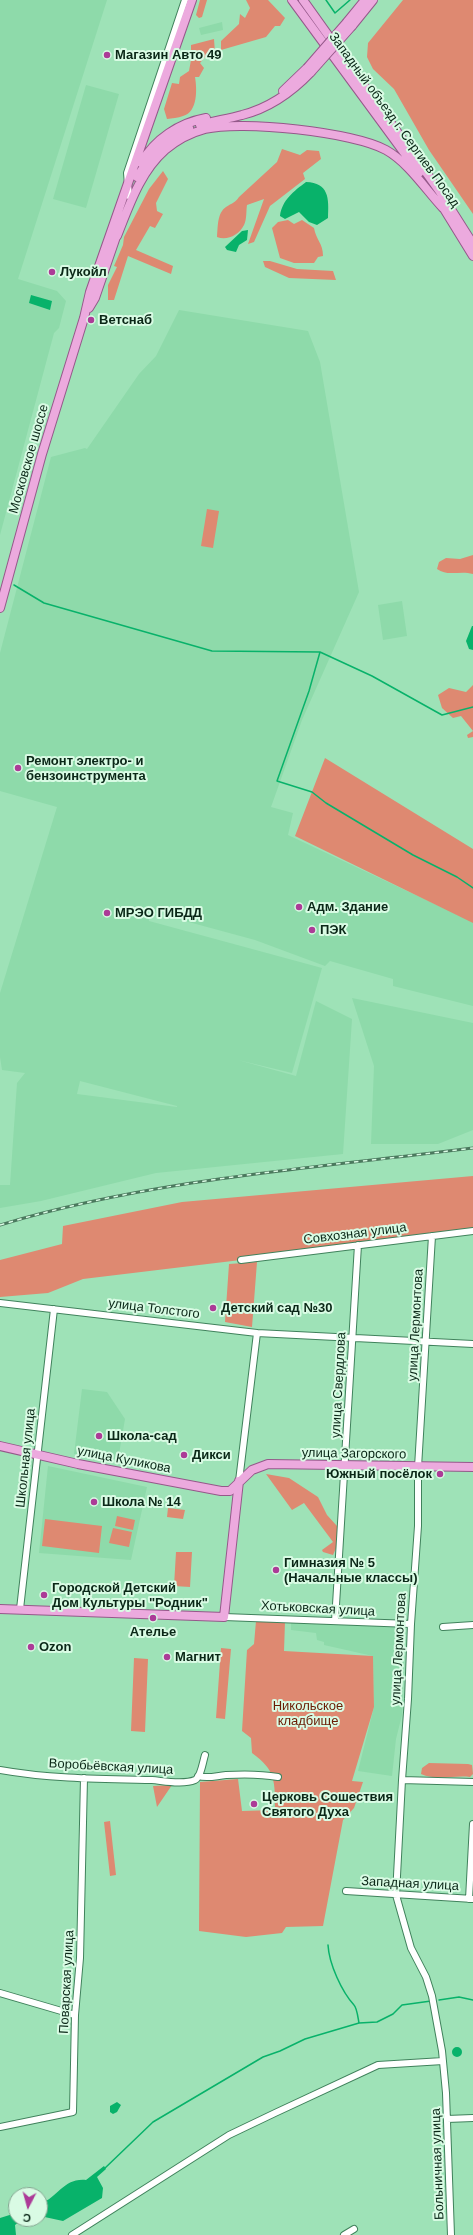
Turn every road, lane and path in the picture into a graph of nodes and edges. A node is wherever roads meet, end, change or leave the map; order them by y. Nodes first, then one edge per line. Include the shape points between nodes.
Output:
1 (185, 0) edge
2 (192, 0) edge
3 (292, 0) edge
4 (365, 0) edge
5 (373, 0) edge
6 (305, 2) edge
7 (350, 24) junction
8 (309, 70) junction
9 (127, 186) junction
10 (129, 196) junction
11 (444, 208) junction
12 (117, 236) junction
13 (473, 244) edge
14 (473, 256) edge
15 (84, 318) junction
16 (0, 608) edge
17 (473, 1231) edge
18 (432, 1236) junction
19 (358, 1245) junction
20 (241, 1260) dead end
21 (0, 1303) edge
22 (54, 1309) junction
23 (257, 1333) junction
24 (352, 1338) junction
25 (426, 1342) junction
26 (473, 1344) edge
27 (0, 1446) edge
28 (37, 1455) junction
29 (345, 1465) junction
30 (418, 1466) junction
31 (473, 1467) edge
32 (239, 1481) junction
33 (0, 1609) edge
34 (20, 1609) junction
35 (224, 1617) junction
36 (335, 1621) junction
37 (411, 1624) junction
38 (473, 1625) edge
39 (443, 1627) dead end
40 (205, 1755) dead end
41 (0, 1770) edge
42 (198, 1776) junction
43 (278, 1777) dead end
44 (84, 1778) junction
45 (402, 1780) junction
46 (473, 1782) edge
47 (473, 1824) edge
48 (346, 1891) dead end
49 (396, 1895) junction
50 (471, 1899) edge
51 (0, 1993) edge
52 (75, 2015) junction
53 (443, 2061) junction
54 (473, 2118) edge
55 (447, 2119) junction
56 (0, 2127) edge
57 (354, 2229) dead end
58 (72, 2235) edge
59 (344, 2235) edge
60 (451, 2235) edge

1 - 9 street via 127,172
2 - 9 main road
3 - 11 main road, Западный объезд г. Сергиев Посад
4 - 7 main road
5 - 7 main road, Московское шоссе
6 - 13 main road, Западный объезд г. Сергиев Посад via 440,192
7 - 8 main road, Московское шоссе, bridge
8 - 9 main road via 272,99 242,110 203,118 173,130 147,152
8 - 10 main road, Московское шоссе via 288,94 274,104 243,115 190,128 175,135 145,164
9 - 10 street
9 - 15 main road, Московское шоссе via 90,292
10 - 12 main road, Московское шоссе
11 - 12 main road via 397,157 377,145 336,135 227,126 192,133 165,150 141,180
11 - 14 main road, Западный объезд г. Сергиев Посад
12 - 15 main road, Московское шоссе via 95,298
15 - 16 main road, Московское шоссе via 42,454
17 - 18 street, Совхозная улица
18 - 19 street, Совхозная улица
18 - 25 street, улица Лермонтова
19 - 20 street, Совхозная улица
19 - 24 street, улица Свердлова
21 - 22 street, улица Толстого
22 - 23 street, улица Толстого
22 - 28 street, Школьная улица
23 - 24 street, улица Толстого
23 - 32 street
24 - 25 street, улица Толстого
24 - 29 street, улица Свердлова
25 - 26 street, улица Толстого
25 - 30 street, улица Лермонтова
27 - 28 main road, улица Куликова
28 - 32 main road, улица Куликова via 221,1491 230,1491
28 - 34 street, Школьная улица
29 - 30 main road, улица Загорского
29 - 32 main road, улица Загорского via 268,1464 252,1470
29 - 36 street, улица Свердлова
30 - 31 main road, улица Загорского
30 - 37 street, улица Лермонтова via 418,1526
32 - 35 main road
33 - 34 main road
34 - 35 main road
35 - 36 street, Хотьковская улица
36 - 37 street, Хотьковская улица
37 - 45 street, улица Лермонтова
38 - 39 street
40 - 42 street
41 - 44 street, Воробьёвская улица
42 - 43 street, Воробьёвская улица via 206,1779 224,1775 261,1774
42 - 44 street, Воробьёвская улица via 195,1780 183,1781
44 - 52 street, Поварская улица via 80,1958
45 - 46 street
45 - 49 street, улица Лермонтова
47 - 50 street
48 - 49 street, Западная улица
49 - 50 street, Западная улица
49 - 53 street, улица Лермонтова via 409,1942 432,1996
51 - 52 street
52 - 56 street, Поварская улица via 73,2112
53 - 55 street, Больничная улица
53 - 58 street via 378,2065 229,2135
54 - 55 street
55 - 60 street, Больничная улица
57 - 59 street

